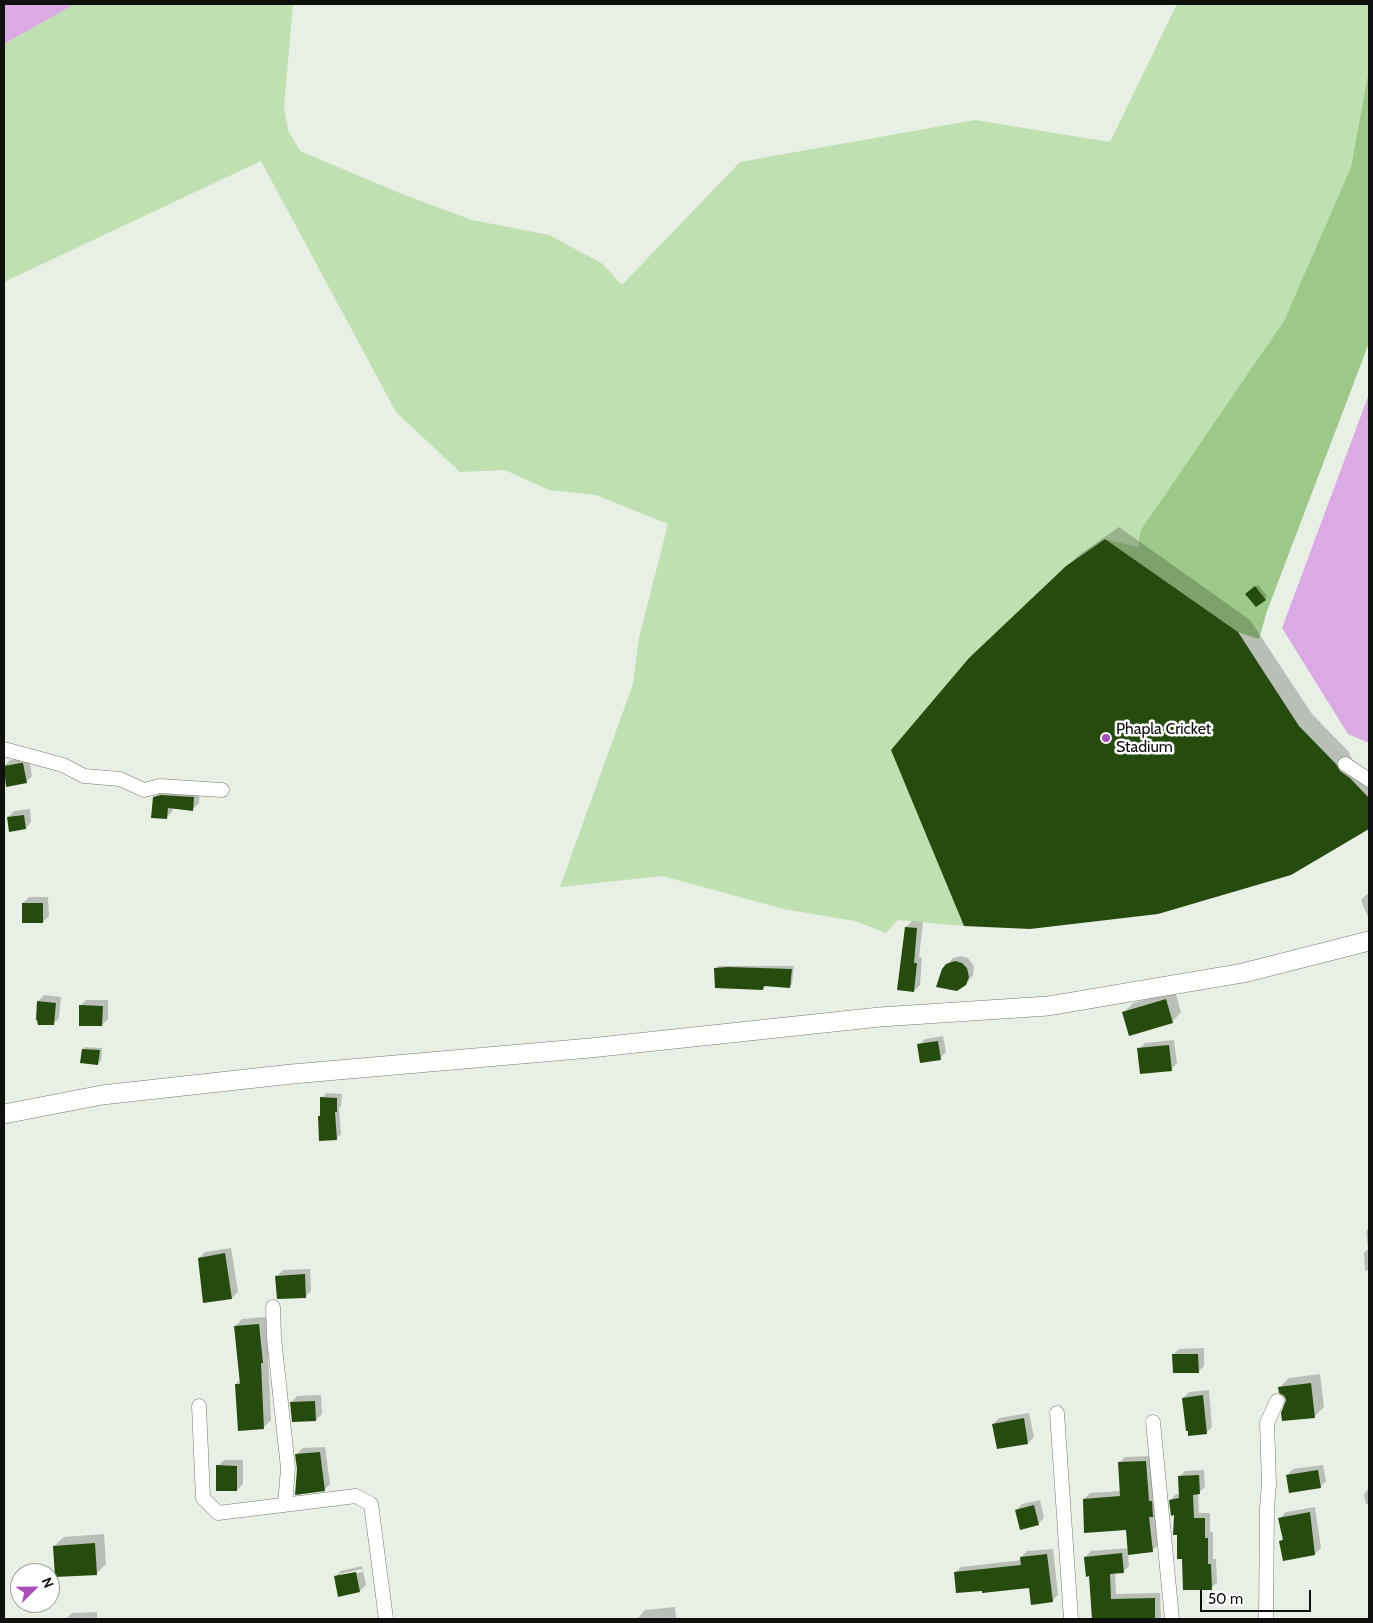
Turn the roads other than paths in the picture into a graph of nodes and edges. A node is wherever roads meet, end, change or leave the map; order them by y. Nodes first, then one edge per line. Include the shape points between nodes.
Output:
1 (4, 749) edge
2 (1345, 764) dead end
3 (1369, 780) edge
4 (222, 790) dead end
5 (1369, 941) edge
6 (4, 1114) edge
7 (273, 1307) dead end
8 (1277, 1400) dead end
9 (199, 1406) dead end
10 (1056, 1413) dead end
11 (1153, 1422) dead end
12 (285, 1505) junction
13 (386, 1619) edge
14 (1071, 1619) edge
15 (1172, 1619) edge
16 (1266, 1619) edge

1 - 4 street via 63,765 84,776 120,779 144,790 160,786
2 - 3 street
5 - 6 main road via 1243,973 1048,1006 880,1017 590,1048 292,1074 102,1096
7 - 12 street via 288,1468
8 - 16 street via 1267,1423
9 - 12 street via 203,1498 218,1513
10 - 14 street
11 - 15 street
12 - 13 street via 356,1496 371,1504

